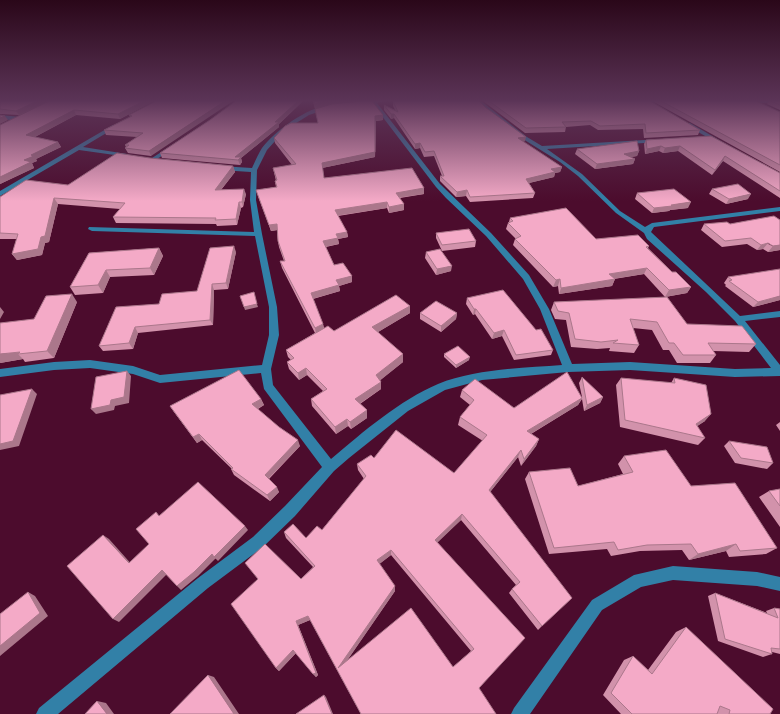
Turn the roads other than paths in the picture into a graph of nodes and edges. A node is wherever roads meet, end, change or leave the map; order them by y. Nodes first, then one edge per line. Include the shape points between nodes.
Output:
1 (101, 134) edge
2 (278, 134) edge
3 (398, 134) edge
4 (520, 134) edge
5 (706, 134) edge
6 (711, 137) junction
7 (695, 138) edge
8 (664, 140) edge
9 (176, 145) edge
10 (725, 145) edge
11 (77, 148) junction
12 (542, 148) junction
13 (137, 158) edge
14 (144, 159) edge
15 (152, 160) junction
16 (160, 161) edge
17 (211, 167) edge
18 (254, 170) junction
19 (0, 194) edge
20 (780, 209) edge
21 (92, 229) dead end
22 (647, 232) junction
23 (258, 234) junction
24 (780, 314) edge
25 (738, 319) junction
26 (568, 368) junction
27 (266, 369) junction
28 (780, 372) edge
29 (0, 373) edge
30 (330, 467) junction
31 (780, 584) edge
32 (45, 714) edge
33 (520, 714) edge

1 - 11 street
2 - 18 street via 264,149
3 - 26 street via 448,197 475,221 527,278 552,328
4 - 12 street
5 - 6 street
6 - 7 street
6 - 10 street
8 - 12 street
9 - 15 street
11 - 13 street
11 - 19 street
12 - 22 street via 580,175 618,212
14 - 15 street
15 - 16 street
17 - 18 street
18 - 23 street via 253,200
20 - 22 street via 652,225
21 - 23 street
22 - 25 street
23 - 27 street via 272,307 274,335
24 - 25 street
25 - 28 street
26 - 28 street via 630,366 735,373
26 - 30 street via 482,376 442,387 404,408
27 - 29 street via 160,380 133,370 90,364
27 - 30 street via 268,386
30 - 32 street via 258,542 203,583
31 - 33 street via 756,578 673,572 639,580 597,605

